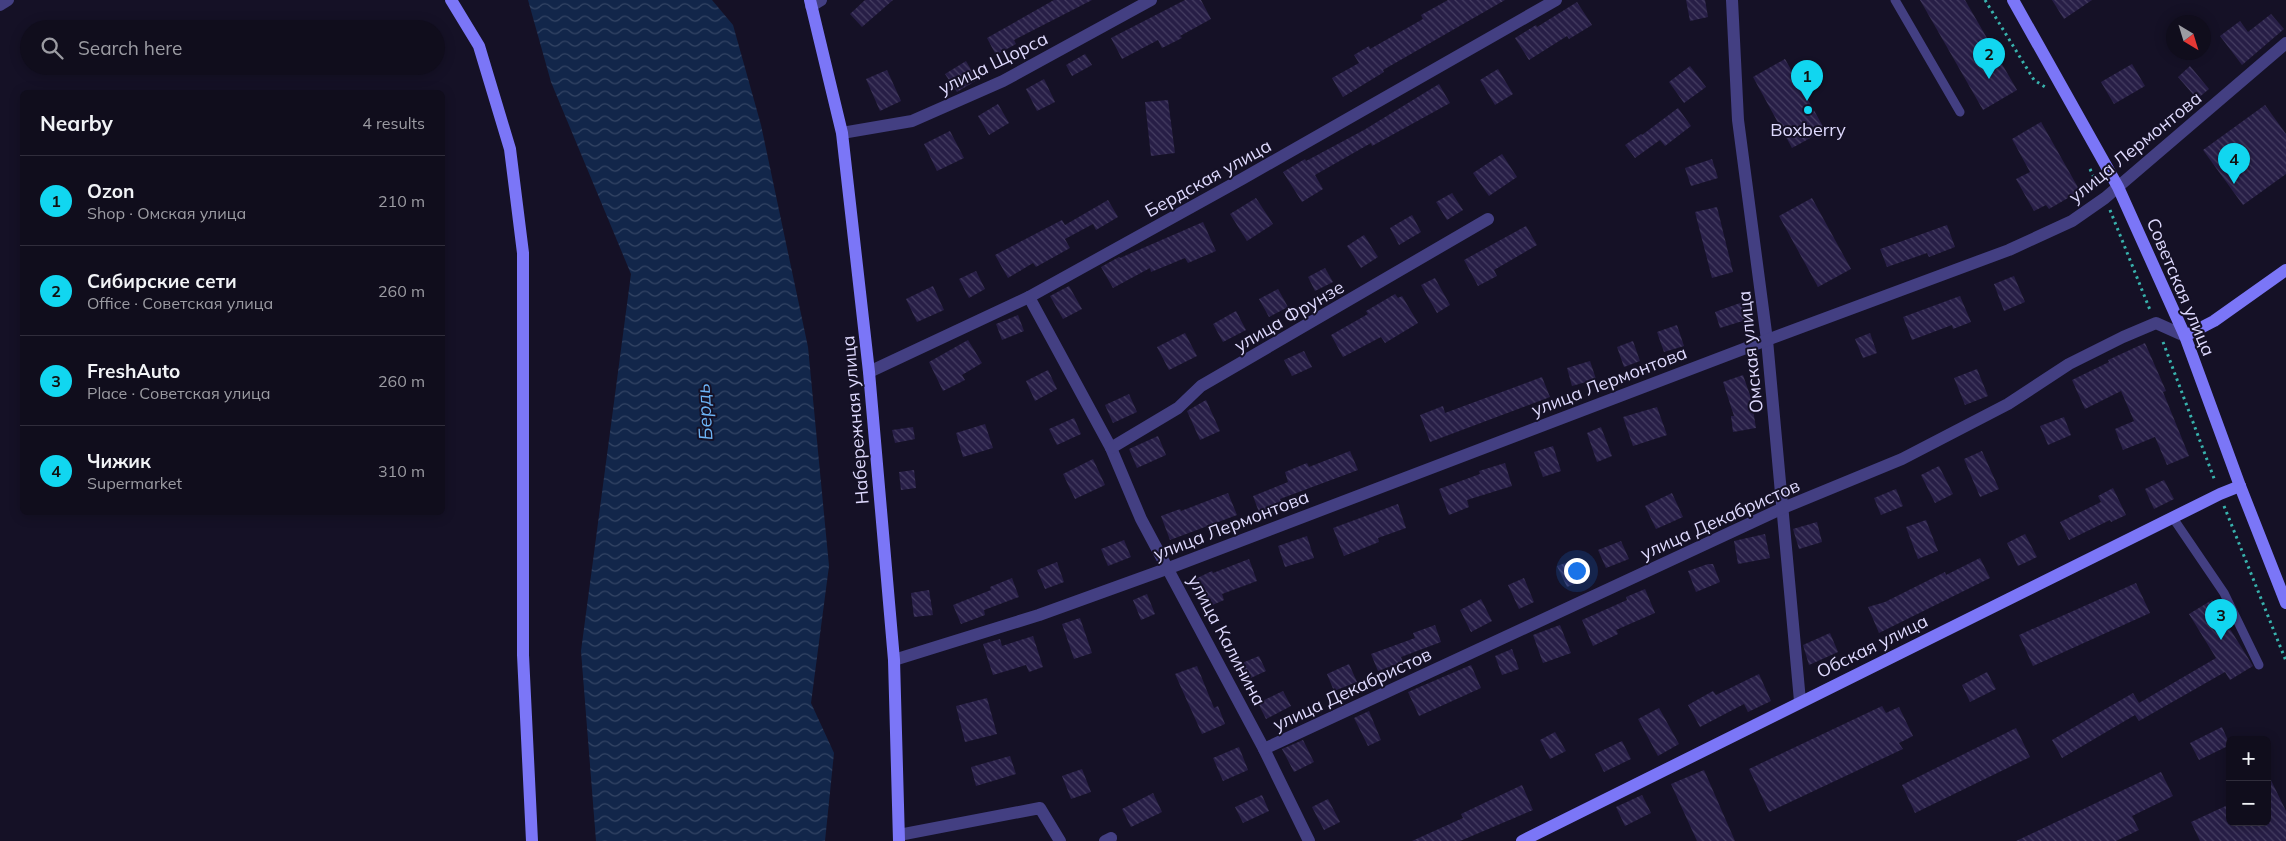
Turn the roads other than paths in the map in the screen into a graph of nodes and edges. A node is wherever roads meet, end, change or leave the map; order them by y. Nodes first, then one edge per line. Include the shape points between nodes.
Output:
1 (8, 0) edge
2 (451, 0) edge
3 (1151, 0) edge
4 (1556, 0) edge
5 (1732, 0) edge
6 (1896, 0) edge
7 (2013, 0) edge
8 (814, 2) edge
9 (0, 5) edge
10 (2286, 43) edge
11 (1960, 112) dead end
12 (842, 133) junction
13 (2118, 187) junction
14 (1488, 219) dead end
15 (2286, 270) edge
16 (1029, 296) junction
17 (2184, 336) junction
18 (1766, 340) junction
19 (869, 372) junction
20 (1111, 448) junction
21 (2240, 486) junction
22 (1783, 508) junction
23 (2173, 518) junction
24 (1169, 568) junction
25 (2286, 602) edge
26 (894, 660) junction
27 (2259, 665) dead end
28 (1800, 701) junction
29 (1264, 749) junction
30 (899, 838) edge
31 (532, 841) edge
32 (1060, 841) edge
33 (1309, 841) edge
34 (1522, 841) edge

1 - 9 street
2 - 31 street via 479,46 510,149 523,253 523,655
3 - 12 street, улица Щорса via 1003,81 912,121
4 - 16 street, Бердская улица
5 - 18 street, Омская улица via 1738,120
6 - 11 lane
7 - 13 street, Советская улица
8 - 12 street, Набережная улица
10 - 13 street, улица Лермонтова
12 - 19 street, Набережная улица
13 - 17 street, Советская улица
13 - 18 street, улица Лермонтова via 2072,221 2009,250
14 - 20 street, улица Фрунзе via 1202,386 1178,408
15 - 17 street via 2214,321
16 - 19 street, Бердская улица
16 - 20 street, улица Калинина
17 - 21 street, Советская улица
17 - 22 street, улица Декабристов via 2156,323 2122,337 2070,364 2008,404 1902,459
18 - 22 street, Омская улица
18 - 24 street, улица Лермонтова
19 - 26 street, Набережная улица
20 - 24 street, улица Калинина via 1141,519
21 - 23 street, Обская улица
21 - 25 street, Советская улица
22 - 28 street, Омская улица
22 - 29 street, улица Декабристов
23 - 27 lane via 2224,593
23 - 28 street, Обская улица
24 - 26 street, улица Лермонтова
24 - 29 street, улица Калинина
26 - 30 street, Набережная улица
28 - 34 street, Обская улица
29 - 33 street, улица Калинина
30 - 32 street via 1040,808

